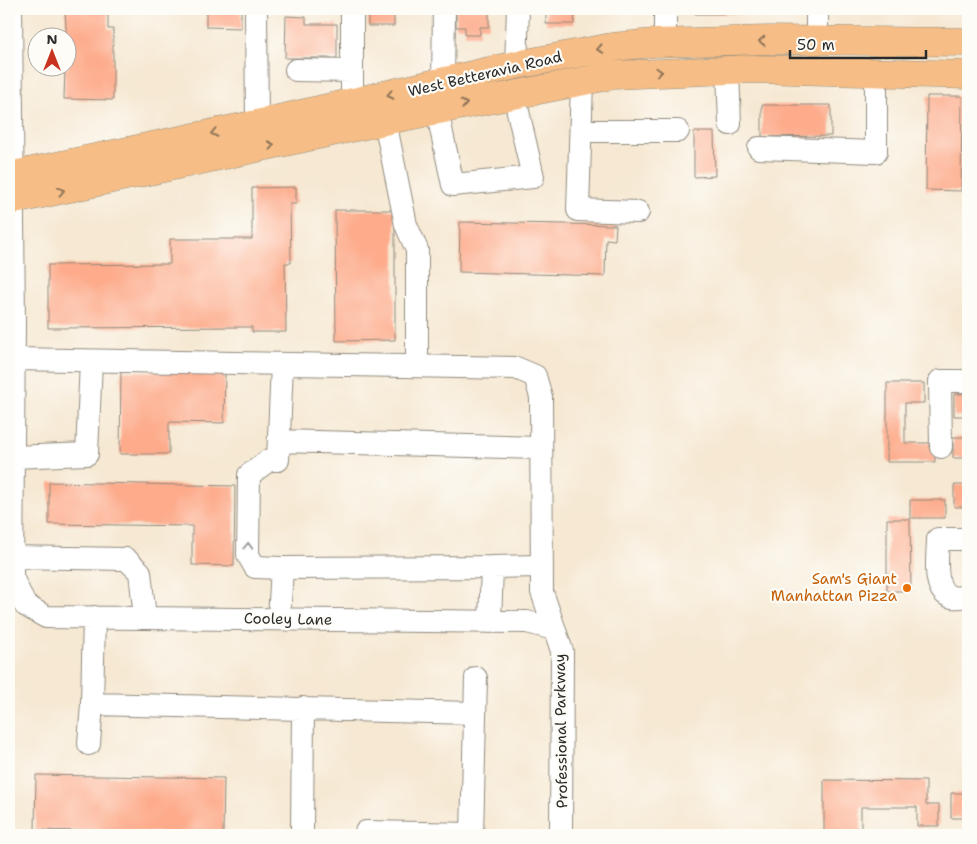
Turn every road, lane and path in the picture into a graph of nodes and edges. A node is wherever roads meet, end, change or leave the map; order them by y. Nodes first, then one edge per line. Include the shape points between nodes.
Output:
1 (11, 9) edge
2 (256, 9) edge
3 (352, 9) edge
4 (444, 9) edge
5 (518, 9) edge
6 (665, 9) edge
7 (817, 9) edge
8 (817, 41) junction
9 (968, 42) edge
10 (665, 43) junction
11 (516, 64) junction
12 (296, 70) dead end
13 (728, 70) junction
14 (352, 71) junction
15 (876, 72) junction
16 (968, 75) edge
17 (582, 82) junction
18 (443, 83) junction
19 (514, 94) junction
20 (352, 103) junction
21 (437, 110) junction
22 (385, 120) junction
23 (257, 124) junction
24 (730, 124) dead end
25 (581, 131) junction
26 (678, 131) dead end
27 (759, 148) dead end
28 (11, 189) edge
29 (638, 212) dead end
30 (11, 323) edge
31 (14, 359) junction
32 (91, 360) junction
33 (282, 364) junction
34 (417, 366) junction
35 (968, 381) edge
36 (11, 400) edge
37 (941, 447) dead end
38 (541, 448) junction
39 (279, 451) junction
40 (13, 457) junction
41 (968, 539) edge
42 (12, 557) junction
43 (542, 566) junction
44 (492, 567) junction
45 (282, 568) junction
46 (968, 596) edge
47 (94, 617) junction
48 (145, 618) junction
49 (278, 619) junction
50 (490, 622) junction
51 (554, 629) junction
52 (476, 678) dead end
53 (92, 704) junction
54 (303, 708) junction
55 (475, 713) junction
56 (89, 744) dead end
57 (366, 832) dead end
58 (472, 834) edge
59 (302, 835) edge
60 (561, 835) edge

1 - 28 street
2 - 23 street
3 - 14 street
4 - 18 street
5 - 11 street
6 - 10 street
7 - 8 street
8 - 9 main road, West Betteravia Road
8 -> 10 main road, West Betteravia Road
10 -> 11 main road, West Betteravia Road via 612,47
11 - 18 main road, West Betteravia Road
12 - 14 street
13 - 15 main road, West Betteravia Road
17 -> 13 main road, West Betteravia Road via 638,73
13 - 24 street
14 - 20 street
15 - 16 main road, West Betteravia Road
15 - 27 street via 876,152
17 - 19 main road, West Betteravia Road
17 - 25 street
18 -> 20 main road, West Betteravia Road
21 -> 19 main road, West Betteravia Road
19 - 21 street via 533,177 452,185
20 - 23 main road, West Betteravia Road
21 - 22 main road, West Betteravia Road
28 -> 22 main road, West Betteravia Road
22 - 34 street via 406,225 417,250
23 -> 28 main road, West Betteravia Road
25 - 26 street
25 - 29 street via 578,210
28 - 30 street
30 - 31 street
31 - 32 street
31 - 36 street
32 - 33 street
32 - 40 street via 87,454
33 - 34 street
33 - 39 street
34 - 38 street, Professional Parkway via 516,368 535,376 541,397
35 - 37 street via 940,381
36 - 40 street
38 - 39 street
38 - 43 street, Professional Parkway
45 -> 39 street via 255,567 248,555 249,475
40 - 42 street
41 - 46 street via 938,540 942,591 952,597
42 - 47 street, Cooley Lane via 12,577 25,605 46,617
42 - 48 street via 126,559 140,572
43 - 44 street
43 - 51 street, Professional Parkway via 542,592
44 - 45 street
44 - 50 street
45 - 49 street
47 - 48 street, Cooley Lane
47 - 53 street
48 - 49 street, Cooley Lane
49 - 50 street, Cooley Lane
50 - 51 street, Cooley Lane via 527,622
51 - 60 street, Professional Parkway via 562,651
52 - 55 street
53 - 54 street
53 - 56 street
54 - 55 street
54 - 59 street
55 - 58 street
57 - 58 street

